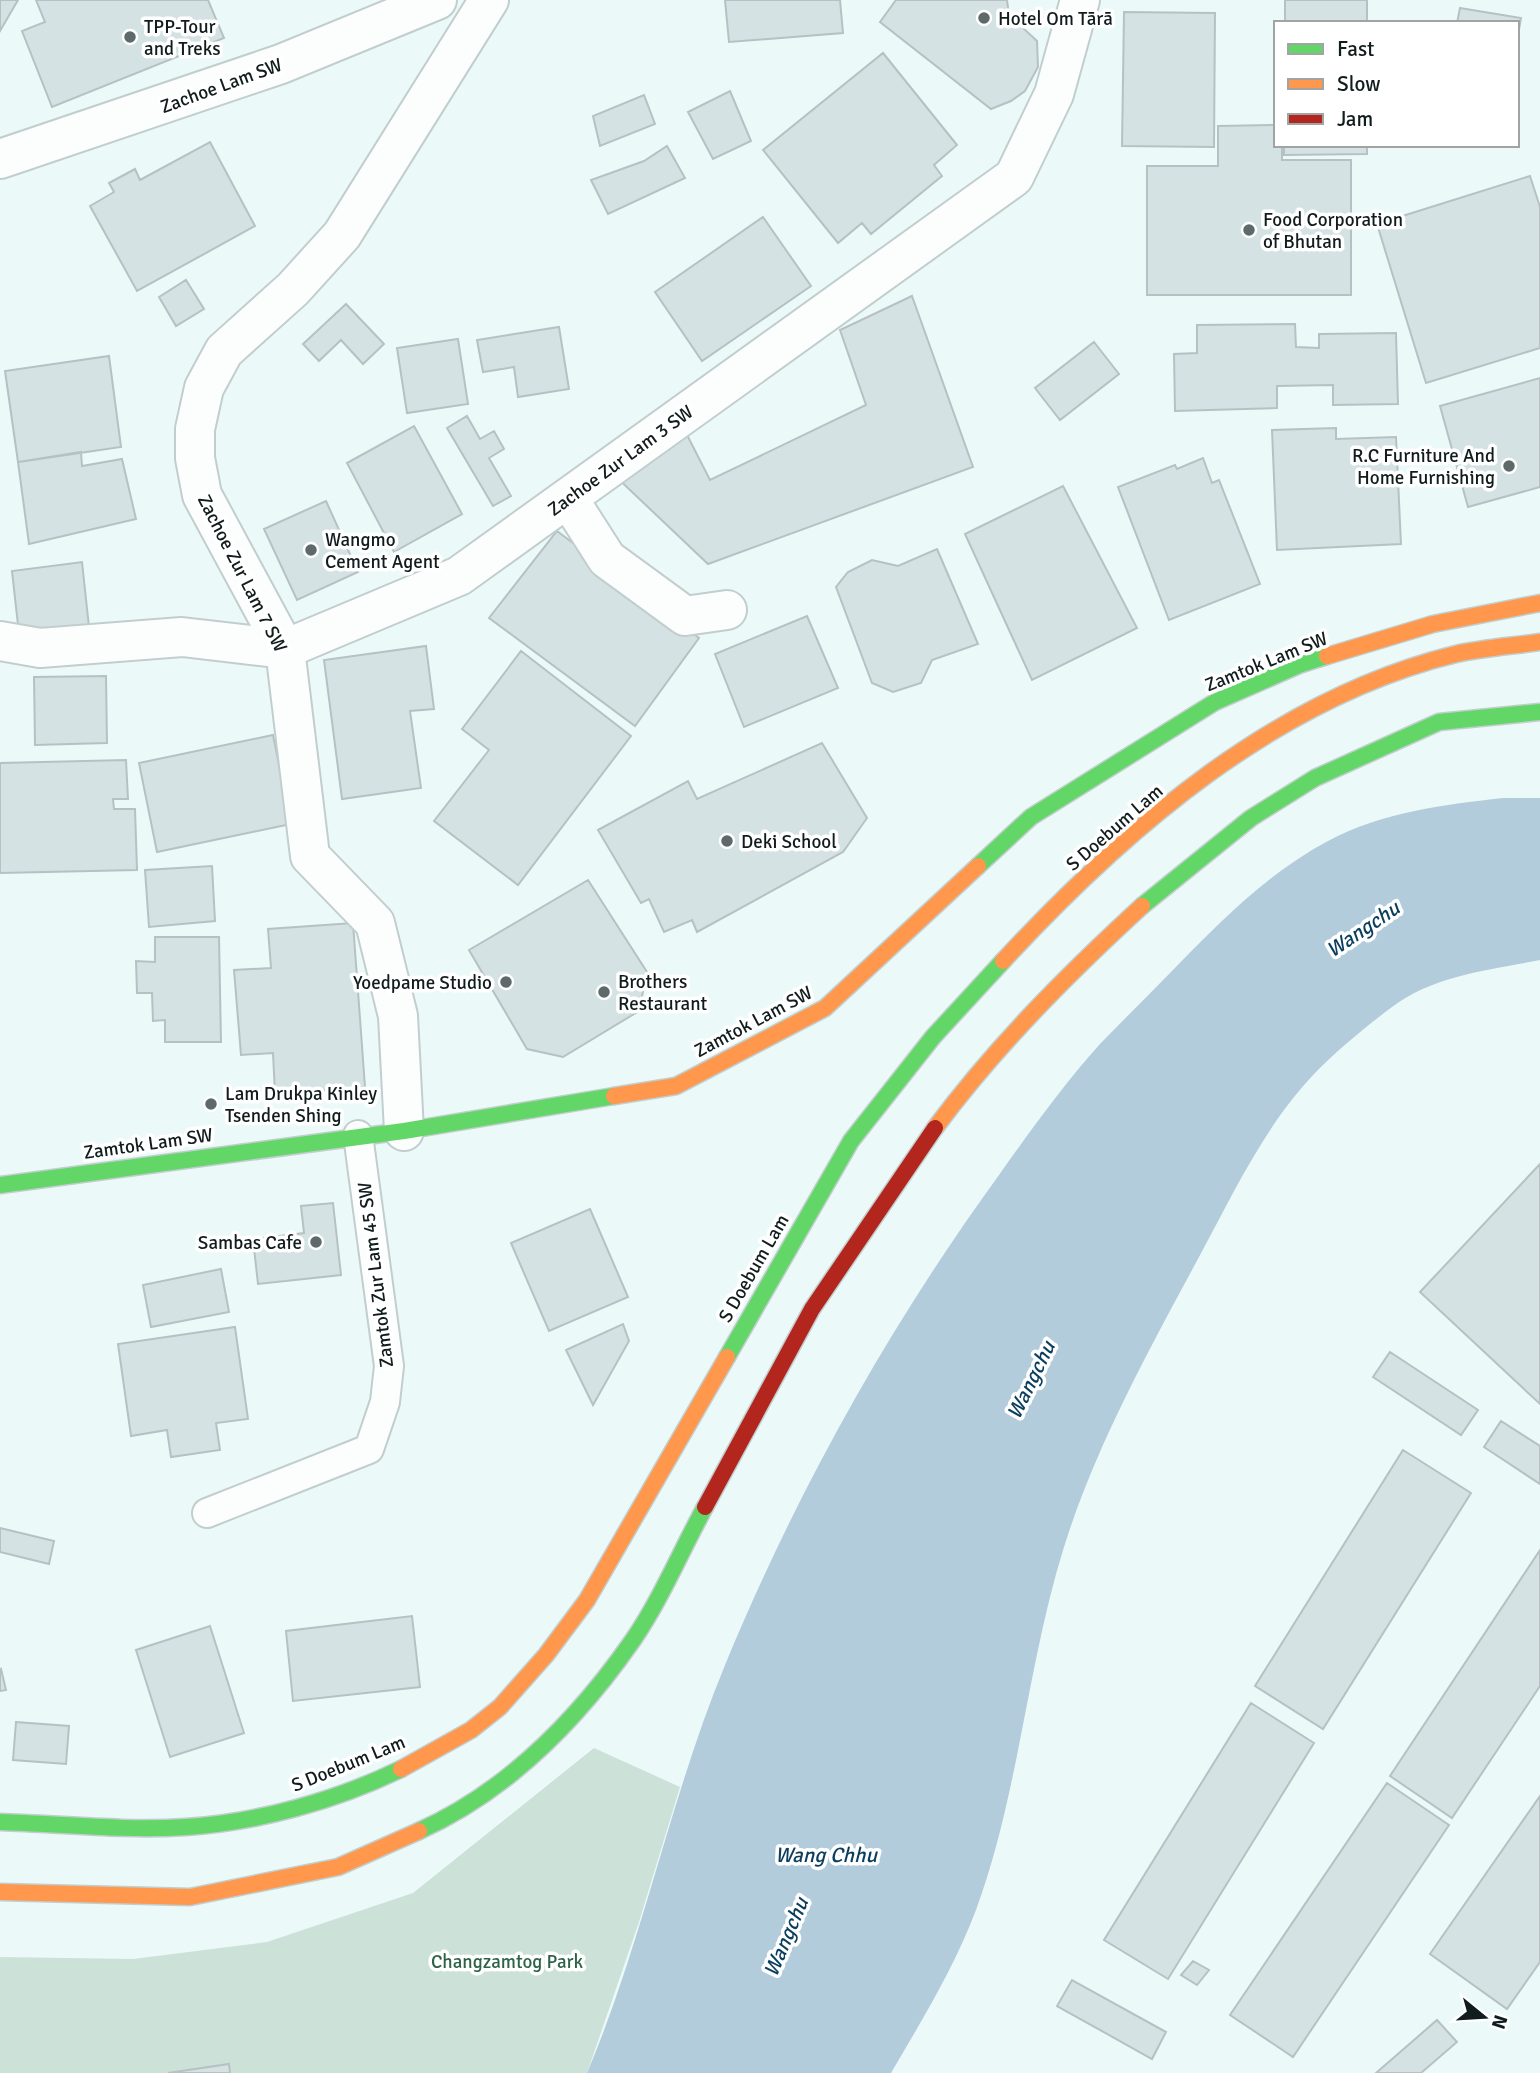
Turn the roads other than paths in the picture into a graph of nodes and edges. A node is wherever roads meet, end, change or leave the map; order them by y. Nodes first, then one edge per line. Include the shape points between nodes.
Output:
1 (489, 0) edge
2 (1080, 0) edge
3 (426, 2) edge
4 (0, 159) edge
5 (568, 498) junction
6 (1540, 603) edge
7 (727, 610) dead end
8 (0, 641) edge
9 (1540, 642) edge
10 (285, 649) junction
11 (1540, 712) edge
12 (404, 1131) junction
13 (358, 1135) junction
14 (0, 1185) edge
15 (207, 1513) dead end
16 (0, 1822) edge
17 (0, 1892) edge

1 - 10 street, Zachoe Zur Lam 7 SW via 342,235 293,289 224,351 204,388 195,429 202,495
2 - 5 street, Zachoe Zur Lam 3 SW via 1054,94 1014,177
3 - 4 street, Zachoe Lam SW via 281,64
5 - 7 street via 607,559 685,616
5 - 10 street, Zachoe Zur Lam 3 SW via 459,576
6 - 12 main road, Zamtok Lam SW via 1419,628 1300,665 1214,702 1031,817 825,1008 676,1086
8 - 10 street, Zachoe Zur Lam 3 SW via 40,648 182,637
9 - 16 main road, S Doebum Lam via 1456,654 1371,682 1294,716 1222,762 1031,931 933,1037 851,1141 587,1600 536,1668 498,1708 407,1766 327,1798 262,1817 187,1827
10 - 12 street, Zachoe Zur Lam 7 SW via 310,856 374,923 398,1016
11 - 17 main road via 1439,722 1315,778 1251,818 1152,897 1067,975 975,1074 904,1169 812,1310 634,1638 585,1703 496,1787 428,1827 338,1867 190,1897
12 - 13 main road, Zamtok Lam SW
13 - 14 main road, Zamtok Lam SW
13 - 15 lane, Zamtok Zur Lam 45 SW via 389,1366 385,1402 369,1450

